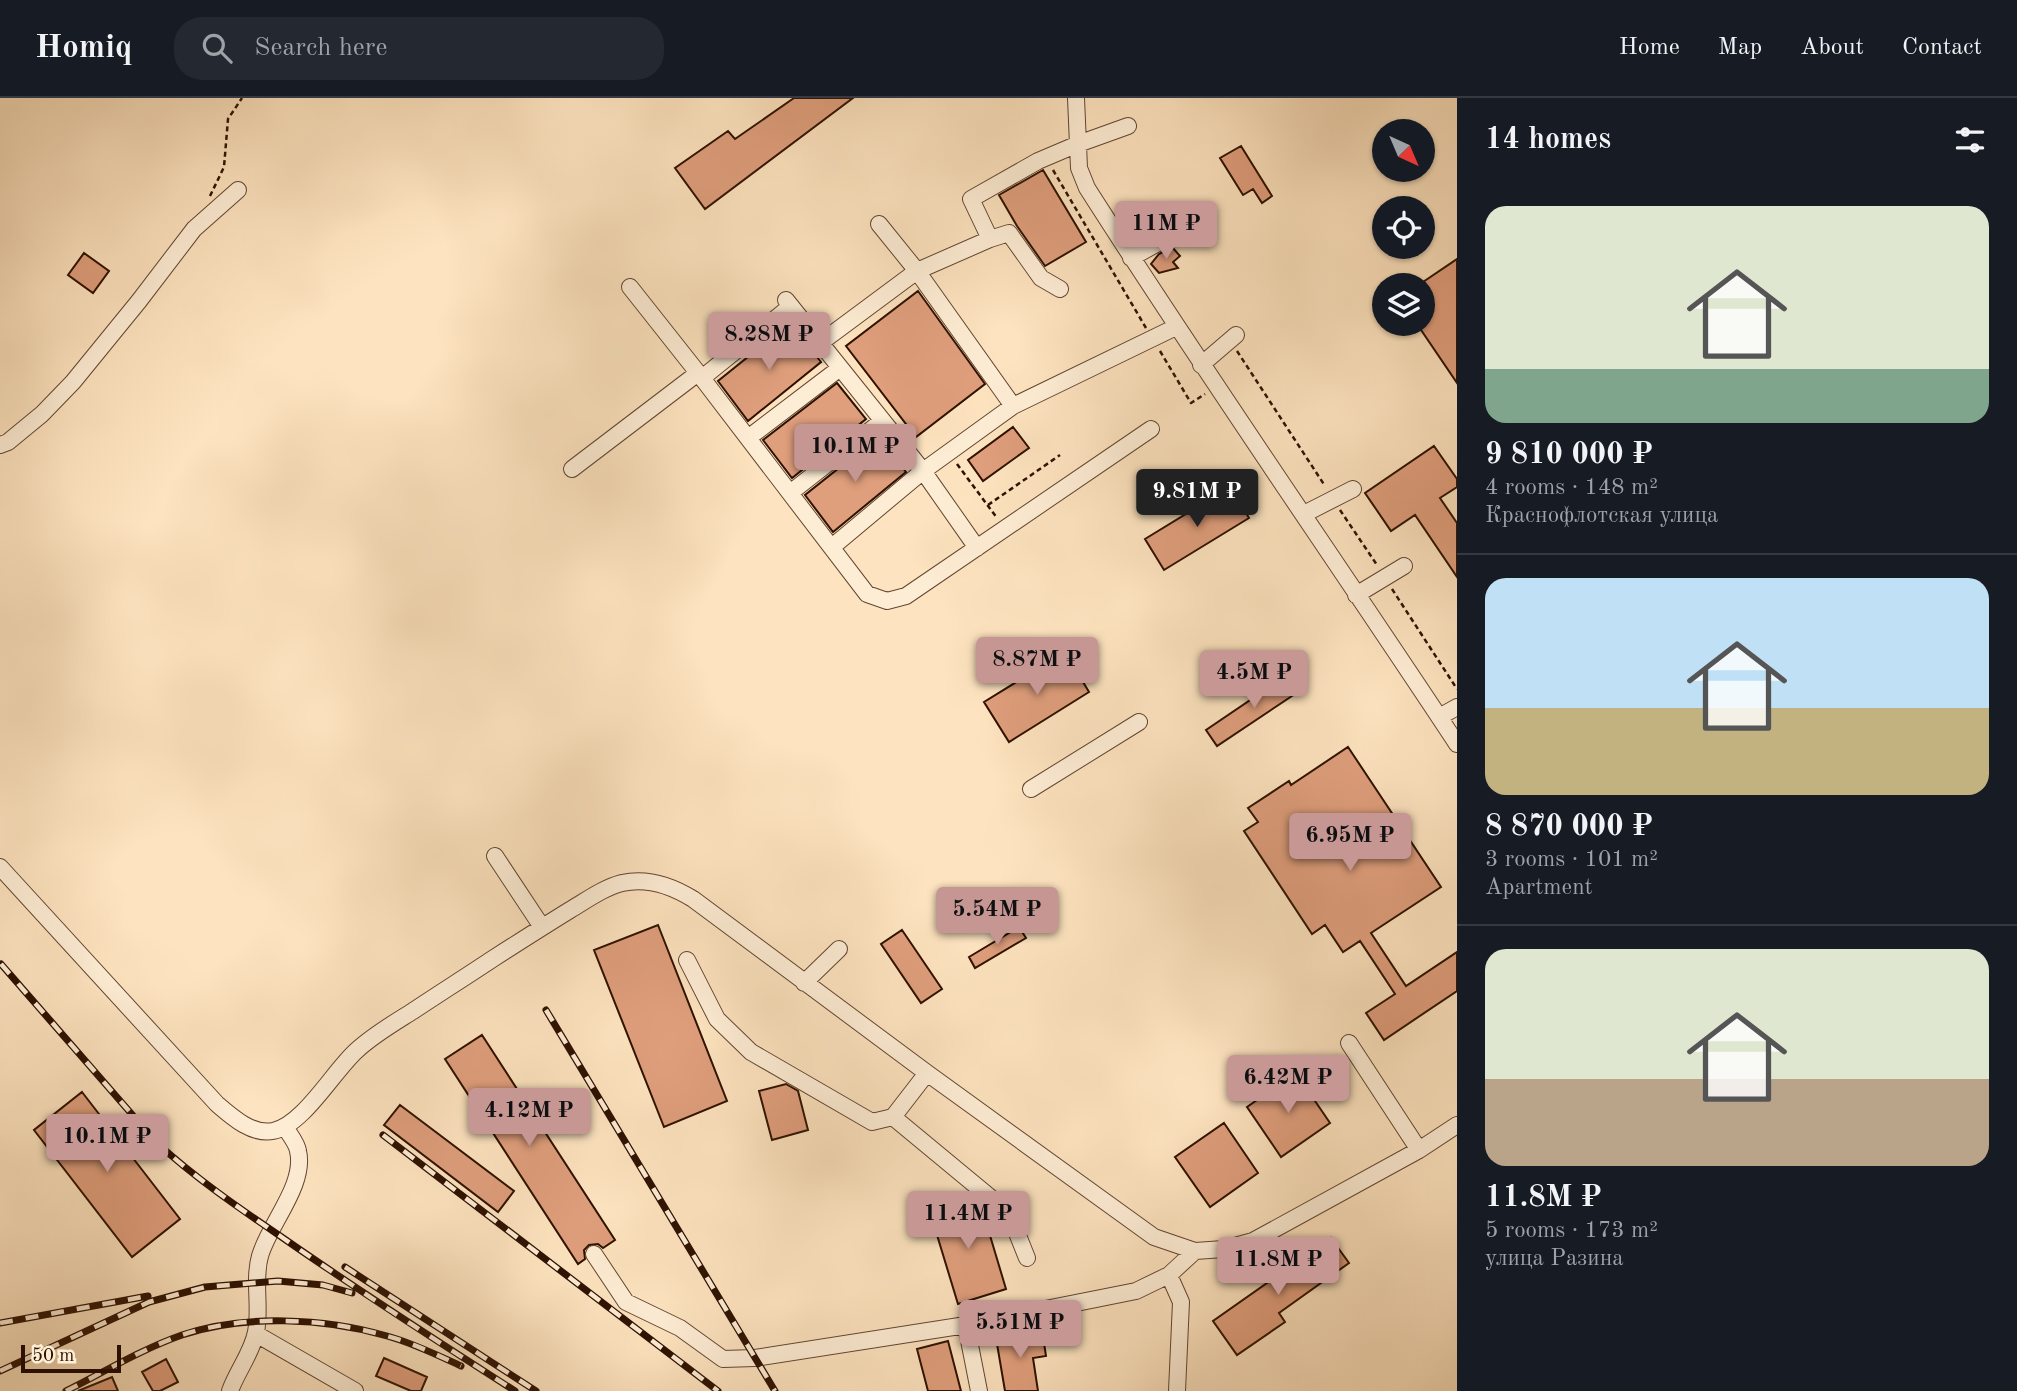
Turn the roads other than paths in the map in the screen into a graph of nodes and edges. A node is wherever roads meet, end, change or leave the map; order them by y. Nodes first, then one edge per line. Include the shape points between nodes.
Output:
1 (1076, 98) edge
2 (1128, 126) dead end
3 (1078, 144) junction
4 (238, 190) dead end
5 (879, 224) dead end
6 (1174, 234) dead end
7 (990, 239) junction
8 (1131, 258) junction
9 (917, 271) junction
10 (630, 287) dead end
11 (1060, 289) dead end
12 (1176, 327) junction
13 (1235, 340) road end
14 (820, 343) junction
15 (1201, 365) junction
16 (840, 368) junction
17 (700, 375) junction
18 (1013, 406) junction
19 (883, 421) junction
20 (1151, 429) dead end
21 (748, 438) junction
22 (0, 446) edge
23 (572, 469) dead end
24 (923, 471) junction
25 (1353, 489) dead end
26 (790, 493) junction
27 (1304, 514) junction
28 (832, 547) junction
29 (977, 548) junction
30 (1404, 566) dead end
31 (1356, 594) junction
32 (1457, 707) edge
33 (1439, 717) junction
34 (1139, 722) dead end
35 (1457, 744) edge
36 (1031, 789) dead end
37 (495, 856) dead end
38 (0, 867) edge
39 (542, 927) junction
40 (839, 949) dead end
41 (687, 960) dead end
42 (804, 983) junction
43 (1349, 1044) dead end
44 (927, 1073) junction
45 (893, 1116) junction
46 (1457, 1125) edge
47 (285, 1127) junction
48 (1419, 1150) junction
49 (1195, 1251) junction
50 (594, 1254) dead end
51 (1027, 1258) dead end
52 (1169, 1275) junction
53 (966, 1325) junction
54 (256, 1334) junction
55 (230, 1391) edge
56 (355, 1391) edge
57 (979, 1391) edge
58 (1177, 1391) edge

1 - 3 street
2 - 3 street
3 - 7 street via 971,199
3 - 8 street via 1079,168 1087,188
4 - 22 street via 194,229 73,382 42,414
5 - 9 street
6 - 8 street
7 - 9 street
7 - 11 street via 1009,233 1041,278
8 - 12 street
9 - 14 street
9 - 18 street
10 - 17 street
12 - 15 street
12 - 18 street
13 - 15 street
14 - 16 street
14 - 17 street via 788,303
15 - 27 street
16 - 19 street
16 - 21 street
17 - 21 street
17 - 23 street
18 - 24 street
19 - 24 street
19 - 26 street
20 - 29 street
21 - 26 street
24 - 28 street
24 - 29 street
25 - 27 street
26 - 28 street
27 - 31 street
28 - 29 street via 867,594 887,601 906,596
30 - 31 street
31 - 33 street
32 - 33 street
33 - 35 street
34 - 36 street
37 - 39 street
38 - 47 street via 231,1117 258,1131
39 - 42 street via 606,888 640,882 669,886
39 - 47 street via 358,1049
40 - 42 street
41 - 45 street via 717,1019 751,1052 872,1122
42 - 44 street
43 - 48 street
44 - 45 street
44 - 49 street via 1154,1237
45 - 51 street via 1009,1213
46 - 48 street
47 - 54 street via 299,1150 298,1173 261,1254
48 - 49 street via 1253,1241
49 - 52 street
50 - 53 street via 626,1302 680,1328 723,1359
52 - 53 street via 1136,1291
52 - 58 street via 1181,1302
53 - 57 street
54 - 55 street
54 - 56 street

